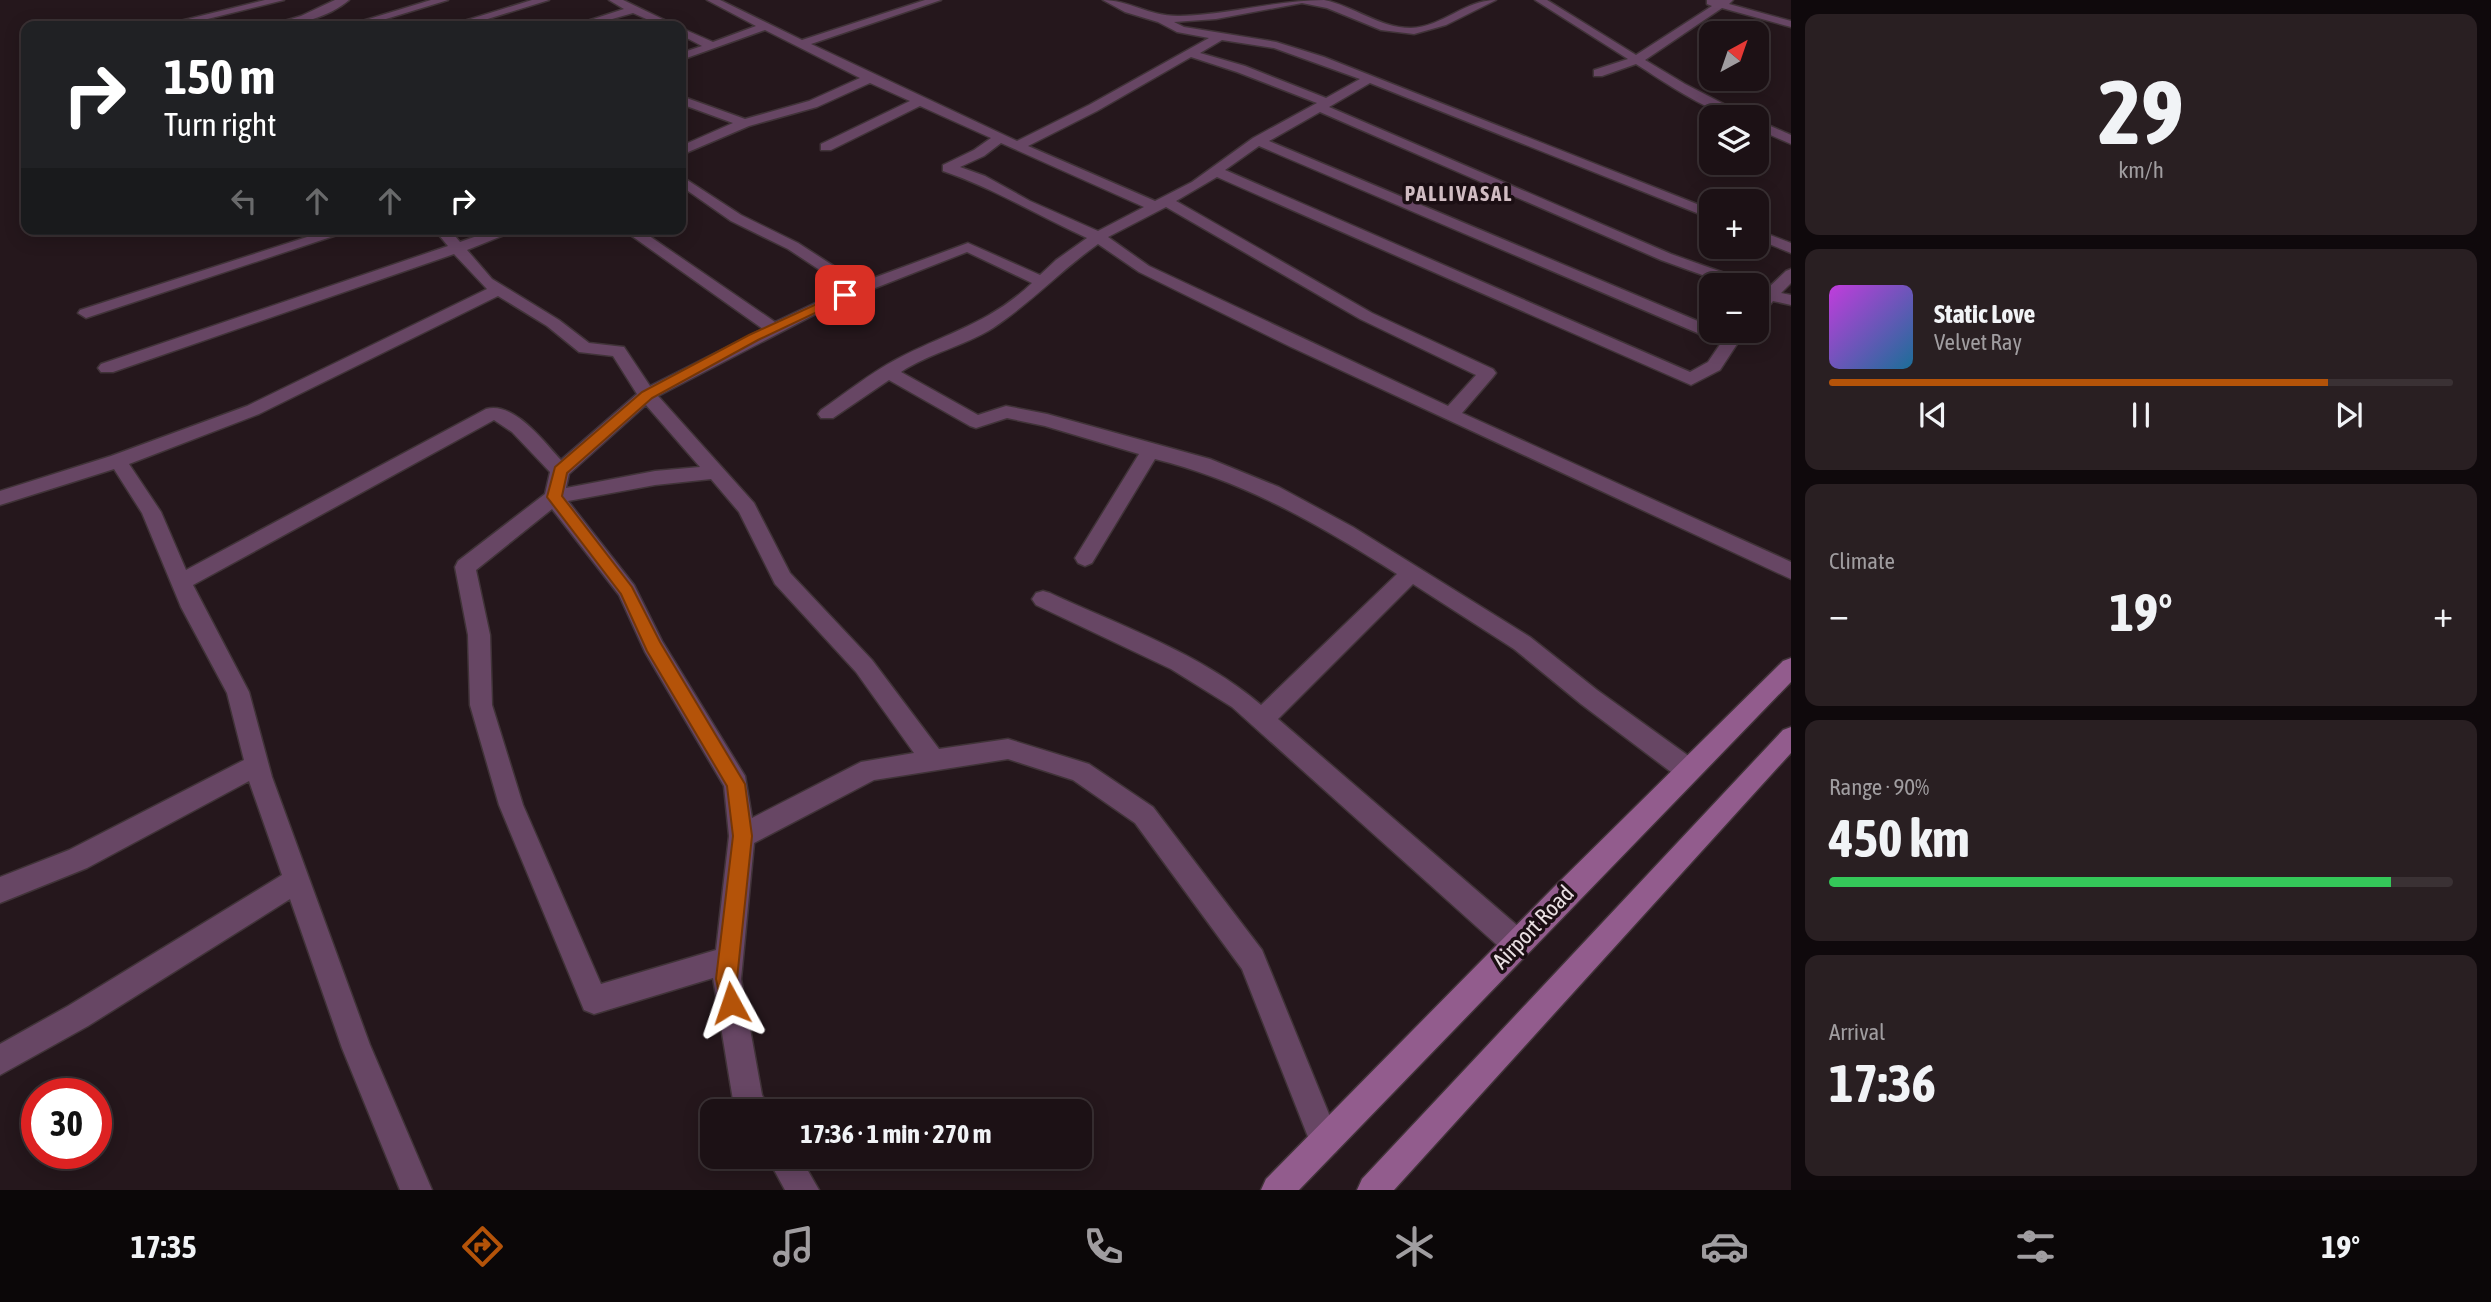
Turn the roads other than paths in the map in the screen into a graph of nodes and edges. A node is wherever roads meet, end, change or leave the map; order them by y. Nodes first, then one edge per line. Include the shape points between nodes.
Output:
1 (282, 0) edge
2 (344, 0) edge
3 (443, 0) edge
4 (544, 0) edge
5 (614, 0) edge
6 (712, 0) edge
7 (936, 0) edge
8 (1108, 0) edge
9 (1296, 0) edge
10 (1491, 0) edge
11 (1540, 0) edge
12 (1702, 0) edge
13 (1724, 2) edge
14 (634, 9) junction
15 (491, 16) junction
16 (1164, 19) junction
17 (188, 21) edge
18 (308, 21) edge
19 (311, 21) edge
20 (370, 21) edge
21 (472, 21) edge
22 (500, 21) edge
23 (594, 21) edge
24 (660, 21) edge
25 (1791, 24) edge
26 (766, 26) junction
27 (686, 33) edge
28 (1219, 37) junction
29 (801, 44) junction
30 (712, 46) junction
31 (1189, 53) junction
32 (686, 55) edge
33 (1636, 60) junction
34 (1598, 73) dead end
35 (870, 78) junction
36 (1370, 78) junction
37 (919, 101) junction
38 (686, 102) edge
39 (1323, 105) junction
40 (1718, 105) edge
41 (1791, 122) edge
42 (744, 123) junction
43 (1769, 130) edge
44 (1773, 132) junction
45 (1001, 137) junction
46 (1258, 141) junction
47 (1791, 141) edge
48 (1018, 145) junction
49 (826, 147) dead end
50 (686, 149) edge
51 (1215, 172) junction
52 (686, 183) edge
53 (1162, 205) junction
54 (1699, 210) edge
55 (329, 235) edge
56 (446, 235) edge
57 (493, 235) edge
58 (638, 235) edge
59 (1098, 237) junction
60 (1769, 239) edge
61 (455, 247) junction
62 (1791, 249) edge
63 (1711, 273) edge
64 (1791, 274) edge
65 (1042, 282) junction
66 (858, 289) junction
67 (1769, 289) edge
68 (498, 290) junction
69 (1769, 294) edge
70 (1791, 300) edge
71 (86, 313) dead end
72 (1699, 321) edge
73 (773, 328) junction
74 (1730, 343) edge
75 (107, 368) dead end
76 (888, 372) junction
77 (647, 395) junction
78 (827, 414) dead end
79 (1451, 414) junction
80 (1150, 451) junction
81 (118, 461) junction
82 (560, 471) junction
83 (716, 471) junction
84 (554, 497) junction
85 (0, 498) edge
86 (1084, 558) dead end
87 (1791, 571) edge
88 (1412, 573) junction
89 (181, 582) junction
90 (1044, 598) dead end
91 (1791, 667) edge
92 (1262, 719) junction
93 (1791, 737) edge
94 (933, 760) junction
95 (257, 765) junction
96 (1688, 770) junction
97 (742, 836) junction
98 (297, 880) junction
99 (0, 890) edge
100 (1516, 943) junction
101 (729, 960) junction
102 (0, 1060) edge
103 (748, 1099) edge
104 (1325, 1142) junction
105 (790, 1169) edge
106 (416, 1190) edge
107 (803, 1190) edge
108 (1277, 1190) edge
109 (1373, 1190) edge

1 - 17 street
1 - 18 street
2 - 19 street
3 - 20 street
4 - 15 street
5 - 14 street
6 - 26 street
7 - 29 street
8 - 16 street
9 - 10 street via 1416,31
9 - 16 street
11 - 33 street
12 - 13 street
13 - 25 street
13 - 33 street
14 - 23 street
14 - 24 street
15 - 21 street
15 - 22 street
16 - 28 street via 1181,30
26 - 29 street
26 - 30 street
27 - 30 street
28 - 31 street
28 - 36 street via 1276,45
29 - 35 street
30 - 32 street
31 - 39 street via 1241,69
31 - 48 street
33 - 34 street
33 - 40 street
35 - 37 street
35 - 42 street via 813,104
36 - 39 street
36 - 54 street
37 - 45 street
37 - 49 street
38 - 42 street
39 - 46 street
39 - 63 street
41 - 44 street
42 - 50 street
43 - 44 street
44 - 47 street
45 - 48 street
45 - 59 street via 947,168 980,179
46 - 51 street
46 - 72 street
48 - 53 street via 1124,195
51 - 53 street
51 - 74 street via 1691,379 1714,366
52 - 66 street
53 - 59 street
53 - 79 street via 1366,316 1487,373
55 - 71 street
56 - 61 street
57 - 61 street
58 - 73 street
59 - 65 street
59 - 79 street via 1143,269
60 - 62 street
61 - 68 street
61 - 75 street
64 - 67 street
65 - 66 street via 968,247
65 - 76 street via 985,326
66 - 73 street
68 - 77 street via 585,348 618,351
68 - 81 street via 253,411
69 - 70 street
73 - 77 street
76 - 78 street
76 - 80 street via 976,422 1006,412
77 - 82 street
77 - 83 street
79 - 87 street
80 - 86 street
80 - 88 street via 1203,464 1272,492
81 - 85 street
81 - 89 street via 151,512
82 - 84 street
82 - 89 street via 510,421 492,413
83 - 84 street
83 - 94 street via 747,508 782,578 863,666
84 - 97 street via 627,591 653,646 736,784
84 - 101 street via 465,567 479,635 481,705 511,805 594,1000
88 - 92 street via 1374,604
88 - 96 street via 1522,643
89 - 95 street via 237,692
90 - 92 street via 1178,663 1240,700
91 - 96 main road, Airport Road
92 - 100 street
93 - 109 main road
94 - 97 street via 870,769
94 - 104 street via 1008,748 1080,772 1144,815 1252,960
95 - 98 street
95 - 99 street via 78,859
96 - 100 main road, Airport Road
97 - 101 street
98 - 102 street
98 - 106 street via 356,1048
100 - 104 main road, Airport Road
101 - 103 street via 727,979
104 - 108 main road, Airport Road
105 - 107 street

